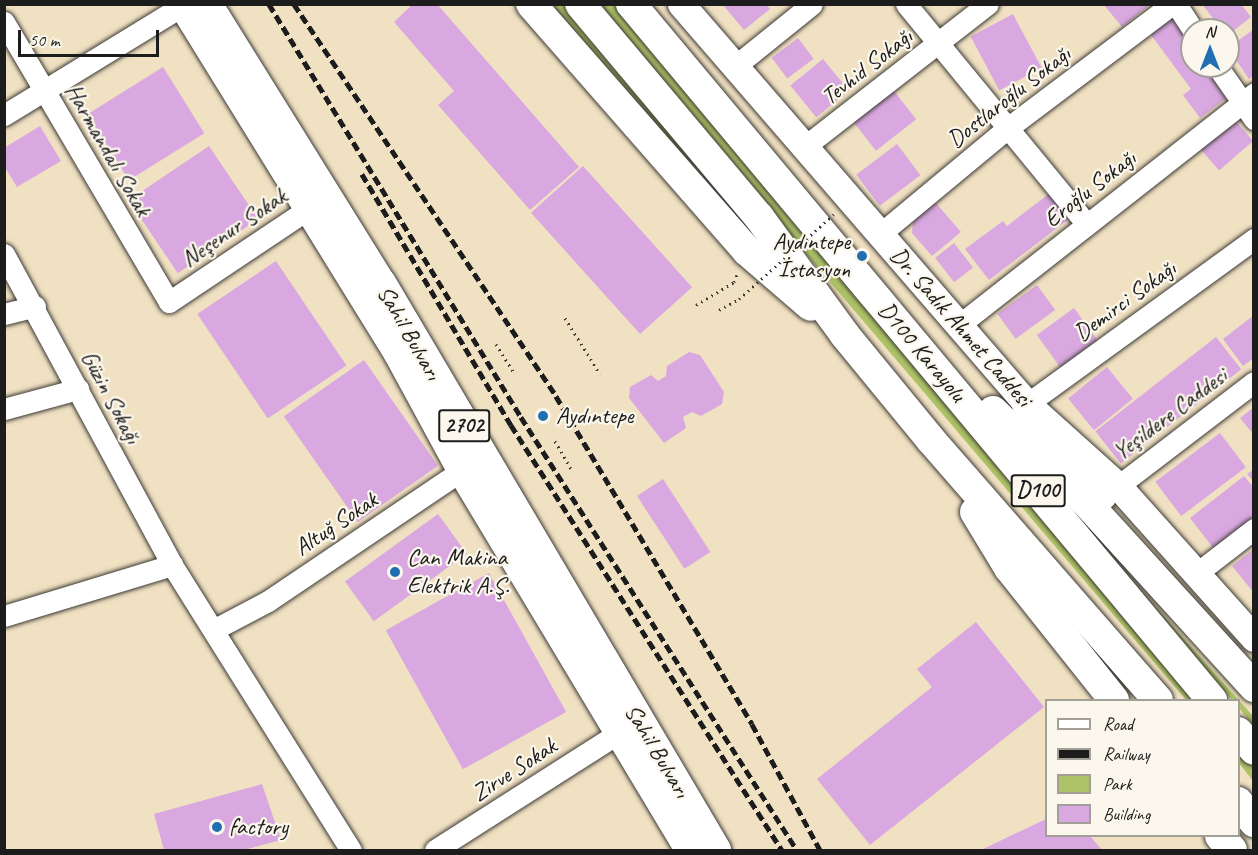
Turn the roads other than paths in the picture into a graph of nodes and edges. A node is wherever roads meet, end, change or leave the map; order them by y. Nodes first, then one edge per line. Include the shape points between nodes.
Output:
1 (531, 4) edge
2 (580, 4) edge
3 (631, 4) edge
4 (681, 4) edge
5 (812, 4) edge
6 (906, 4) edge
7 (988, 4) edge
8 (1174, 4) edge
9 (190, 5) edge
10 (1184, 18) edge
11 (4, 22) edge
12 (937, 44) junction
13 (734, 67) junction
14 (1227, 78) edge
15 (44, 90) junction
16 (1250, 105) edge
17 (4, 115) edge
18 (1009, 127) junction
19 (804, 147) junction
20 (318, 202) junction
21 (1087, 224) junction
22 (880, 234) junction
23 (1254, 239) edge
24 (4, 254) edge
25 (863, 282) junction
26 (169, 302) joint
27 (35, 306) junction
28 (4, 314) edge
29 (959, 325) junction
30 (845, 335) junction
31 (1254, 382) edge
32 (78, 389) junction
33 (1027, 404) junction
34 (4, 409) edge
35 (931, 440) junction
36 (472, 463) junction
37 (1118, 486) junction
38 (1254, 530) edge
39 (172, 565) junction
40 (1197, 573) junction
41 (1179, 602) junction
42 (4, 616) edge
43 (215, 629) junction
44 (1254, 638) edge
45 (1254, 687) edge
46 (1113, 699) edge
47 (1157, 699) edge
48 (1211, 699) edge
49 (620, 732) junction
50 (1240, 733) edge
51 (1254, 750) edge
52 (1240, 791) edge
53 (1240, 803) edge
54 (1254, 807) edge
55 (1254, 822) edge
56 (1221, 837) edge
57 (351, 850) edge
58 (435, 850) edge
59 (690, 850) edge
60 (716, 850) edge
61 (1232, 850) edge

1 - 30 highway via 747,251
2 - 30 highway, D100 Karayolu / D100 via 759,217
3 - 25 highway, D100 Karayolu / D100
4 - 13 main road, Dr. Sadık Ahmet Caddesi
5 - 13 street
6 - 12 street
7 - 12 street, Tevhid Sokağı
8 - 10 street
8 - 18 street, Dostlaroğlu Sokağı
9 - 15 street
9 - 20 highway, Sahil Bulvarı / 2702
11 - 15 street, Harmandalı Sokak
12 - 18 street
12 - 19 street, Tevhid Sokağı
13 - 19 main road, Dr. Sadık Ahmet Caddesi
14 - 16 street
15 - 17 street
15 - 26 street, Harmandalı Sokak
16 - 21 street, Eroğlu Sokağı
18 - 21 street
18 - 22 street, Dostlaroğlu Sokağı
19 - 22 main road, Dr. Sadık Ahmet Caddesi
20 - 26 street, Neşenur Sokak
20 - 36 highway, Sahil Bulvarı / 2702 via 398,352
21 - 29 street, Eroğlu Sokağı
22 - 29 main road, Dr. Sadık Ahmet Caddesi
23 - 33 street, Demirci Sokağı
24 - 27 street, Güzin Sokağı
25 - 41 highway via 1084,500
25 - 48 highway, D100 Karayolu / D100
27 - 28 street
27 - 32 street, Güzin Sokağı
29 - 33 main road, Dr. Sadık Ahmet Caddesi
30 - 35 highway, D100 Karayolu / D100
31 - 37 street, Yeşildere Caddesi
32 - 34 street
32 - 39 street, Güzin Sokağı
33 - 37 main road, Dr. Sadık Ahmet Caddesi
33 - 41 highway via 1103,495
35 - 46 highway via 1009,568
35 - 47 highway, D100 Karayolu / D100
36 - 43 street, Altuğ Sokak via 268,601
36 - 49 highway, Sahil Bulvarı / 2702
36 - 60 highway, Sahil Bulvarı / 2702
37 - 40 main road, Dr. Sadık Ahmet Caddesi
38 - 40 street
39 - 42 street
39 - 43 street, Güzin Sokağı
40 - 44 main road, Dr. Sadık Ahmet Caddesi
41 - 45 highway
43 - 57 street, Güzin Sokağı
49 - 58 street, Zirve Sokak
49 - 59 highway, Sahil Bulvarı / 2702
50 - 51 highway
52 - 54 highway
53 - 55 highway
56 - 61 highway

